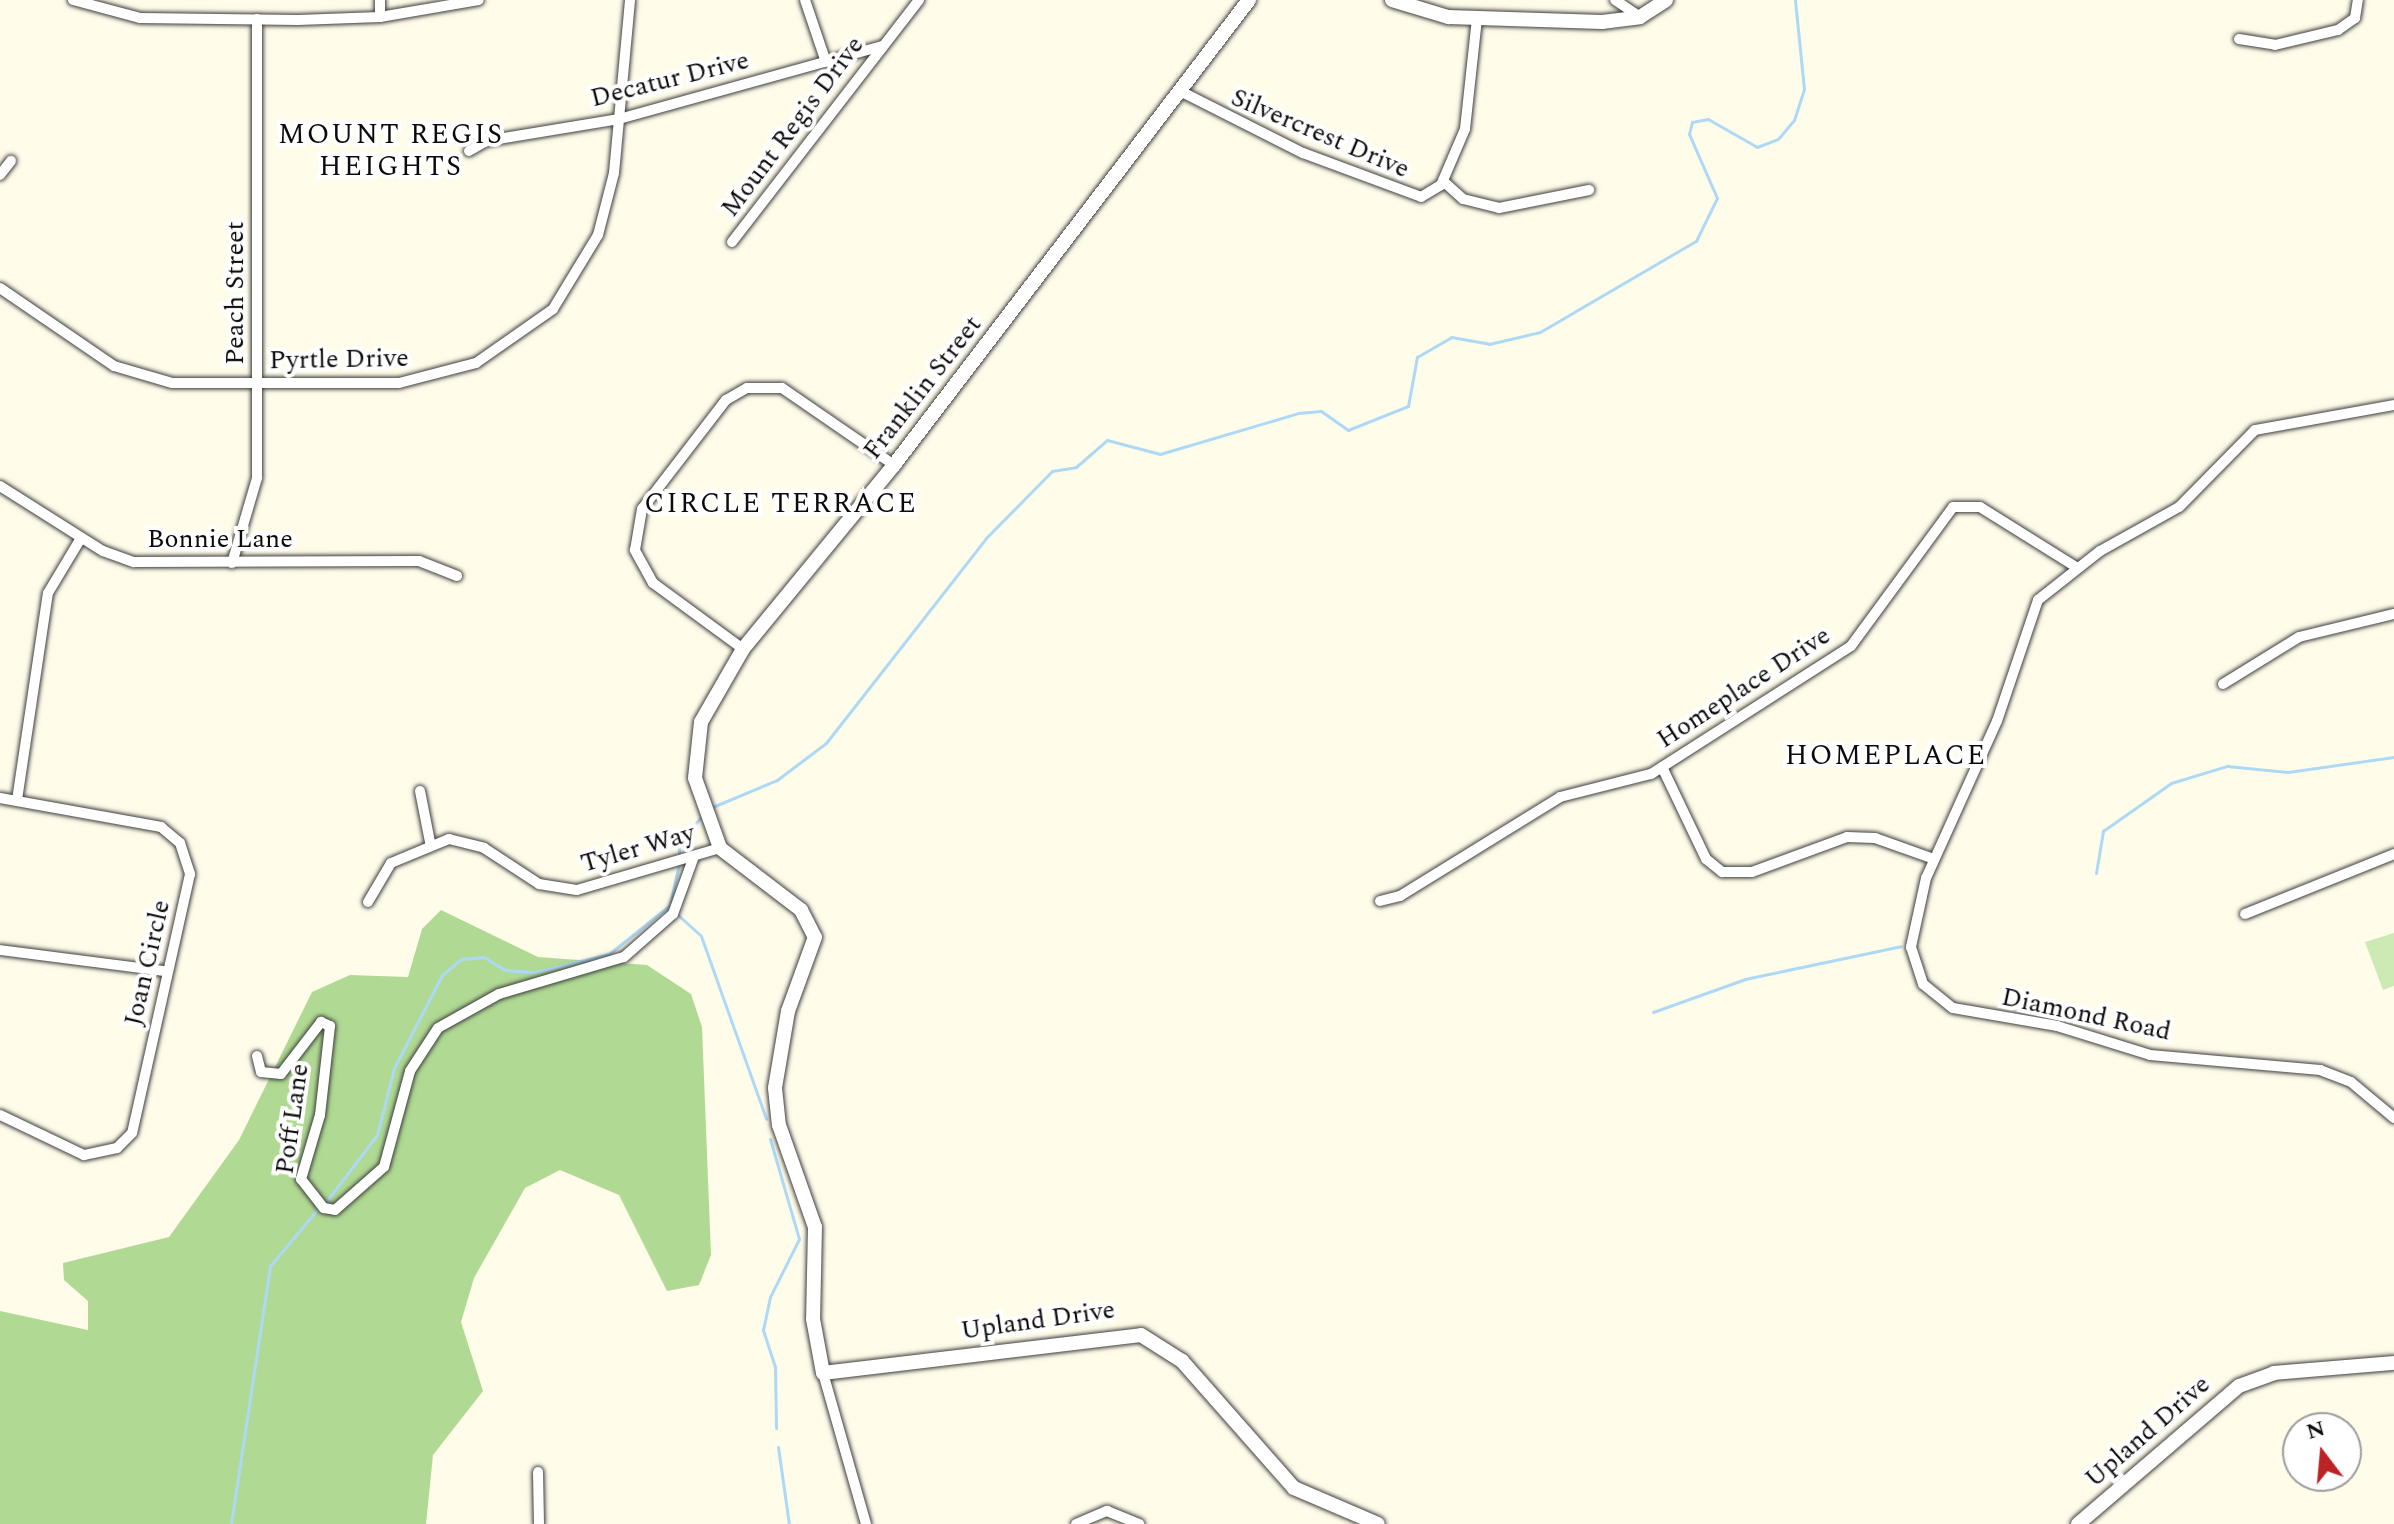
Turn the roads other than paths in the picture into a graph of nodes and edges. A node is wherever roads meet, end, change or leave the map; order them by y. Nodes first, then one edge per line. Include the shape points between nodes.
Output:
1 (73, 0) edge
2 (380, 0) edge
3 (479, 0) edge
4 (630, 0) edge
5 (805, 0) edge
6 (919, 0) edge
7 (1249, 0) edge
8 (1392, 0) edge
9 (1615, 0) edge
10 (1666, 0) edge
11 (2358, 0) edge
12 (380, 17) junction
13 (1640, 17) junction
14 (1477, 18) junction
15 (257, 19) junction
16 (2239, 39) dead end
17 (882, 46) junction
18 (826, 62) junction
19 (1180, 91) junction
20 (619, 119) junction
21 (469, 151) dead end
22 (11, 161) dead end
23 (0, 175) edge
24 (1443, 181) junction
25 (1589, 190) dead end
26 (732, 242) dead end
27 (0, 288) edge
28 (257, 383) junction
29 (2394, 405) edge
30 (894, 465) junction
31 (0, 486) edge
32 (81, 538) junction
33 (232, 563) junction
34 (2076, 567) junction
35 (457, 576) dead end
36 (2394, 614) edge
37 (743, 649) junction
38 (2223, 684) dead end
39 (1662, 767) junction
40 (420, 791) dead end
41 (0, 798) edge
42 (17, 800) junction
43 (430, 842) junction
44 (720, 848) junction
45 (2394, 854) edge
46 (1934, 859) junction
47 (689, 860) junction
48 (1380, 901) dead end
49 (368, 902) dead end
50 (2245, 914) dead end
51 (0, 950) edge
52 (164, 971) junction
53 (257, 1056) dead end
54 (0, 1115) edge
55 (2394, 1118) edge
56 (2394, 1363) edge
57 (823, 1373) junction
58 (538, 1472) dead end
59 (539, 1524) edge
60 (866, 1524) edge
61 (1076, 1524) edge
62 (1139, 1524) edge
63 (1378, 1524) edge
64 (2078, 1524) edge

1 - 15 street via 140,18
2 - 12 street
3 - 12 street
4 - 20 street, Pyrtle Drive
5 - 18 street
6 - 17 street, Mount Regis Drive
7 - 19 street, Franklin Street
8 - 14 street
9 - 13 street
10 - 13 street
11 - 16 street via 2355,18 2338,30 2275,45
12 - 15 street
13 - 14 street
14 - 24 street, Silvercrest Drive via 1470,108
15 - 28 street, Peach Street
17 - 18 street, Decatur Drive
17 - 26 street, Mount Regis Drive
18 - 20 street, Decatur Drive
19 - 24 street, Silvercrest Drive via 1407,196 1428,195
19 - 30 street, Franklin Street
20 - 21 street, Decatur Drive via 486,141
20 - 28 street, Pyrtle Drive via 598,235 567,291 524,334 476,363 423,380
22 - 23 street
24 - 25 street, Silvercrest Drive via 1463,199 1499,208
27 - 28 street, Pyrtle Drive via 132,374 172,383
28 - 33 street, Peach Street via 256,494
29 - 34 street, Diamond Road via 2255,430 2174,511
30 - 37 street, Franklin Street
30 - 37 street via 782,388 747,388 726,400 642,509 635,550 653,583
31 - 32 street, Bonnie Lane
32 - 33 street, Bonnie Lane via 134,562
32 - 42 street via 48,593
33 - 35 street, Bonnie Lane via 419,561
34 - 39 street, Homeplace Drive via 1980,507 1953,507 1860,639
34 - 46 street, Diamond Road via 2030,612 2001,710
36 - 38 street via 2299,637
37 - 44 street, Franklin Street via 701,722 698,798
39 - 46 street via 1706,859 1722,872 1752,872 1847,837 1875,838
39 - 48 street, Homeplace Drive via 1560,797 1400,896
40 - 43 street
41 - 42 street, Joan Circle
42 - 52 street, Joan Circle via 143,820 180,843 189,886
43 - 47 street, Tyler Way via 466,841 559,889
43 - 49 street, Tyler Way via 391,863
44 - 47 street, Tyler Way
44 - 57 street, Franklin Street via 801,910 815,937 788,1011 775,1088 779,1125 815,1227 813,1319
45 - 50 street
46 - 55 street, Diamond Road via 1911,947 1916,973 1941,1002 2150,1055 2320,1070 2351,1082
47 - 53 street, Poff Lane via 673,914 624,957 499,994 438,1028 410,1071 384,1167 335,1210 324,1208 301,1179 320,1115 330,1026 321,1022 281,1074 261,1072
51 - 52 street
52 - 54 street, Joan Circle via 139,1118 124,1143 84,1155
56 - 64 street, Upland Drive via 2274,1373 2239,1386
57 - 60 street, Franklin Street
57 - 63 street, Upland Drive via 1141,1335 1182,1361 1294,1488
58 - 59 street
61 - 62 street via 1107,1511

